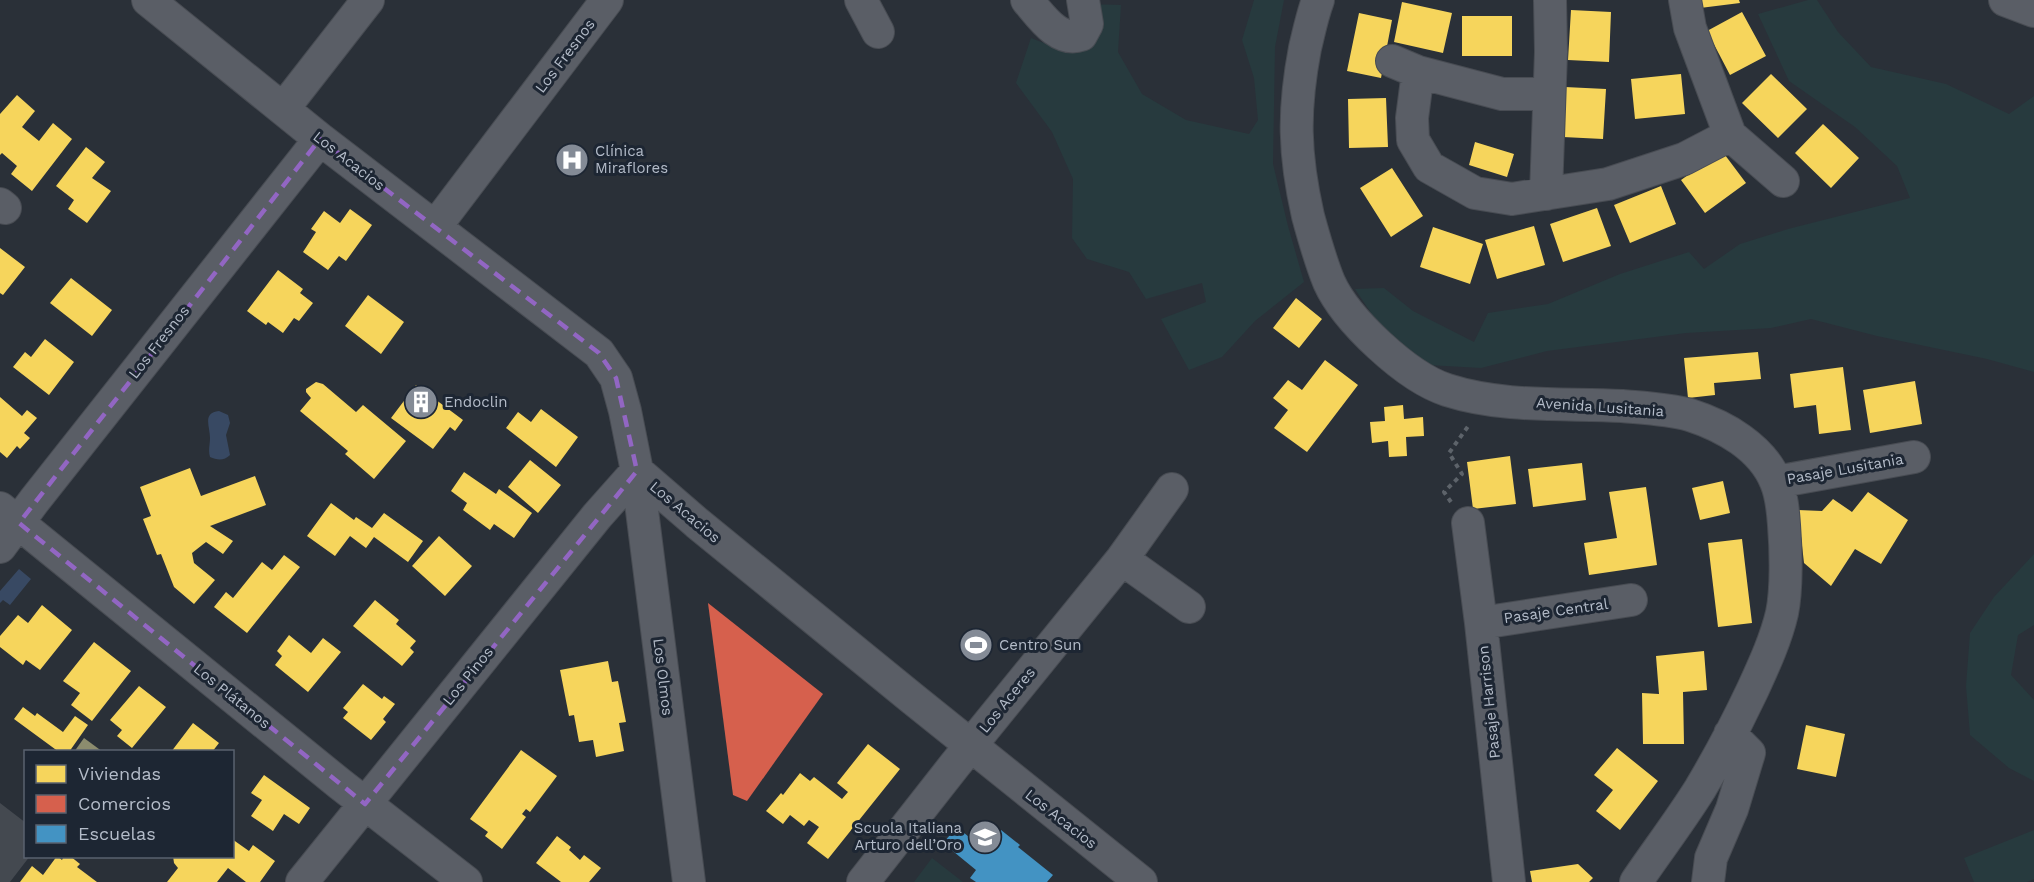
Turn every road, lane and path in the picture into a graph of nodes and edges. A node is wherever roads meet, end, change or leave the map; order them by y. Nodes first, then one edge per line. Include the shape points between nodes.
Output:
1 (368, 0) edge
2 (607, 0) edge
3 (861, 0) edge
4 (1027, 0) edge
5 (1083, 0) edge
6 (1318, 0) edge
7 (1550, 0) edge
8 (1685, 0) edge
9 (2005, 0) edge
10 (164, 5) edge
11 (2034, 11) edge
12 (878, 32) dead end
13 (1549, 94) junction
14 (283, 109) junction
15 (1730, 135) junction
16 (320, 139) junction
17 (1784, 181) dead end
18 (1546, 194) junction
19 (435, 226) junction
20 (1446, 389) junction
21 (1914, 457) dead end
22 (637, 471) junction
23 (1776, 482) junction
24 (1172, 489) dead end
25 (9, 515) edge
26 (1467, 523) joint
27 (0, 548) edge
28 (1122, 559) junction
29 (1631, 600) dead end
30 (1189, 608) dead end
31 (1480, 622) junction
32 (1730, 734) junction
33 (970, 746) junction
34 (365, 804) junction
35 (302, 882) edge
36 (466, 882) edge
37 (688, 882) edge
38 (863, 882) edge
39 (1141, 882) edge
40 (1509, 882) edge
41 (1636, 882) edge
42 (1708, 882) edge

1 - 14 street
2 - 19 street, Los Fresnos
3 - 12 street
4 - 5 street via 1048,25 1074,37 1081,35 1087,24
6 - 20 street, Avenida Lusitania via 1297,88 1295,129 1298,165 1316,249 1330,284 1350,314 1416,375
7 - 13 street
8 - 15 street via 1690,28
9 - 11 street
10 - 14 street, Los Acacios
13 - 18 street
13 - 18 street via 1502,94 1405,66 1413,140 1430,167 1474,193 1512,198
14 - 16 street, Los Acacios
15 - 17 street
15 - 18 street via 1684,159 1608,184
16 - 19 street, Los Acacios
16 - 25 street, Los Fresnos via 172,325
19 - 22 street, Los Acacios via 598,353 616,378
20 - 23 street, Avenida Lusitania via 1551,405 1645,408 1685,414 1716,424 1739,439 1762,459
20 - 26 path via 1470,426 1449,453 1462,474 1444,492
21 - 23 street, Pasaje Lusitania
22 - 33 street, Los Acacios
22 - 34 street, Los Pinos
22 - 37 street, Los Olmos
23 - 32 street, Avenida Lusitania via 1786,549 1782,612 1767,659
24 - 28 street, Los Aceres
25 - 27 street, Los Fresnos
25 - 34 street, Los Plátanos
26 - 31 street, Pasaje Harrison
28 - 30 street
28 - 33 street, Los Aceres
29 - 31 street, Pasaje Central
31 - 40 street, Pasaje Harrison
32 - 41 street, Avenida Lusitania via 1700,789
32 - 42 street via 1749,753 1732,809 1711,858
33 - 38 street, Los Aceres
33 - 39 street, Los Acacios
34 - 35 street, Los Pinos
34 - 36 street, Los Plátanos

